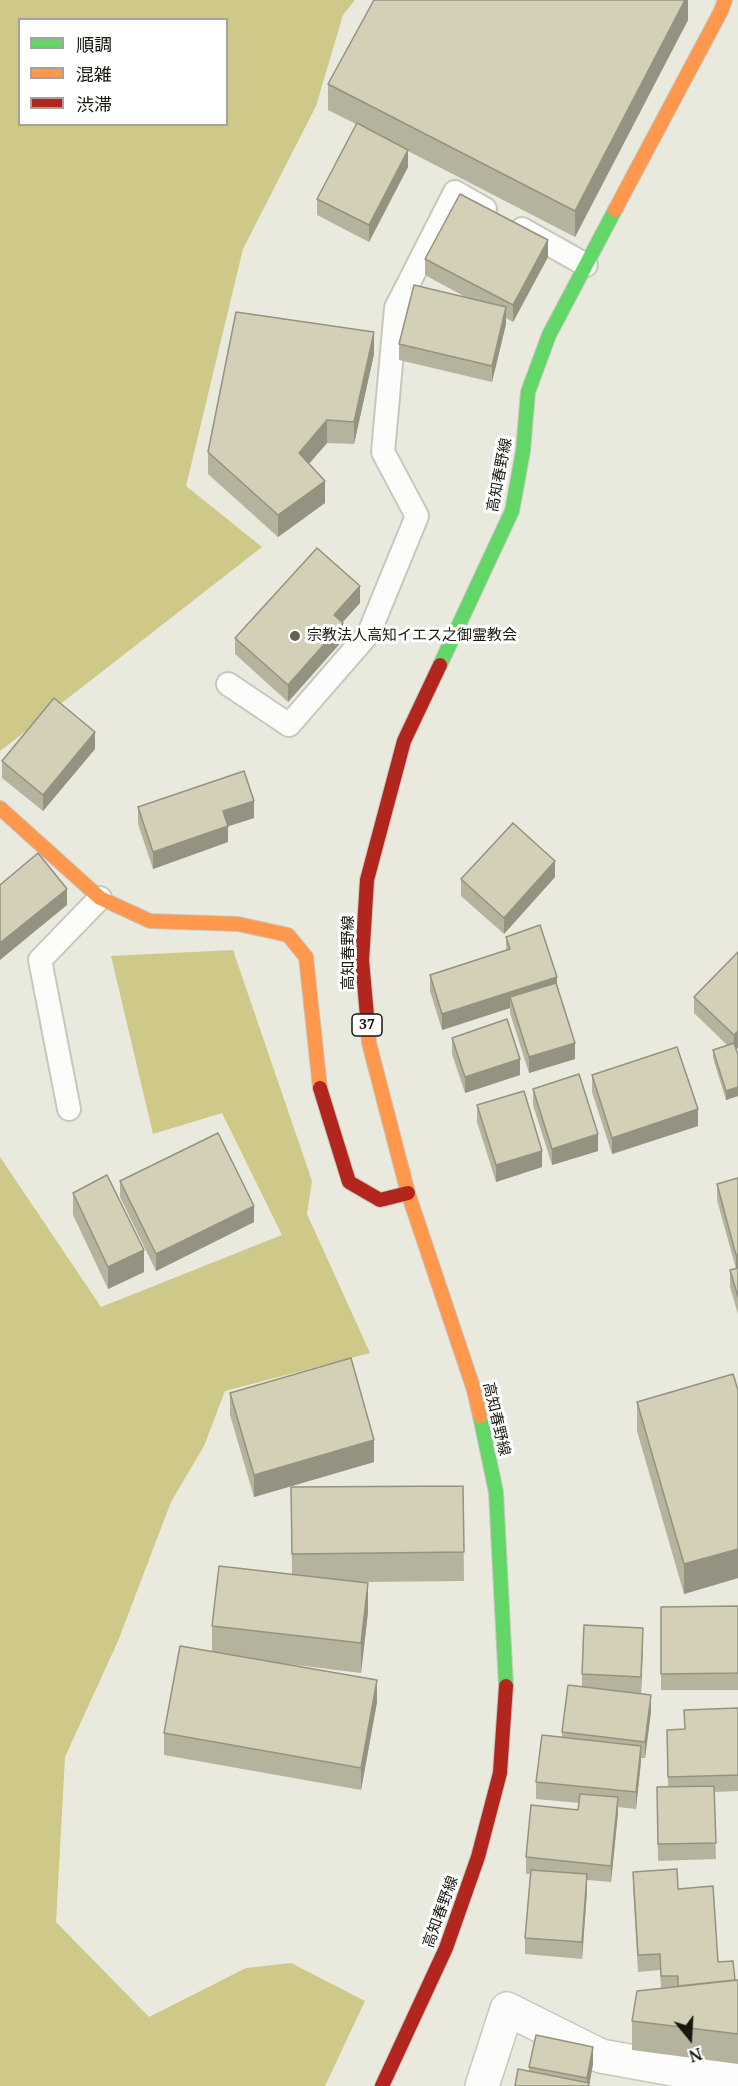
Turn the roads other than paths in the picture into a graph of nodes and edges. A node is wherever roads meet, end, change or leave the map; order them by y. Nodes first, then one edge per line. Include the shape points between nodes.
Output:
1 (725, 0) edge
2 (586, 265) junction
3 (228, 684) dead end
4 (0, 808) edge
5 (100, 898) junction
6 (69, 1109) dead end
7 (408, 1193) junction
8 (738, 2078) edge
9 (382, 2086) edge
10 (482, 2086) edge

1 - 2 main road, 高知春野線 / 37
2 - 3 lane via 455,192 396,308 382,452 417,516 369,633 289,725
2 - 7 main road, 高知春野線 / 37 via 549,335 528,392 512,511 404,741 367,880 362,960 369,1043
4 - 5 main road
5 - 6 lane via 40,960
5 - 7 main road via 150,921 238,924 288,935 306,957 318,1080 349,1182 380,1200
7 - 9 main road, 高知春野線 / 37 via 474,1390 496,1492 506,1692 501,1773 478,1857 446,1948
8 - 10 street via 601,2056 507,2009

